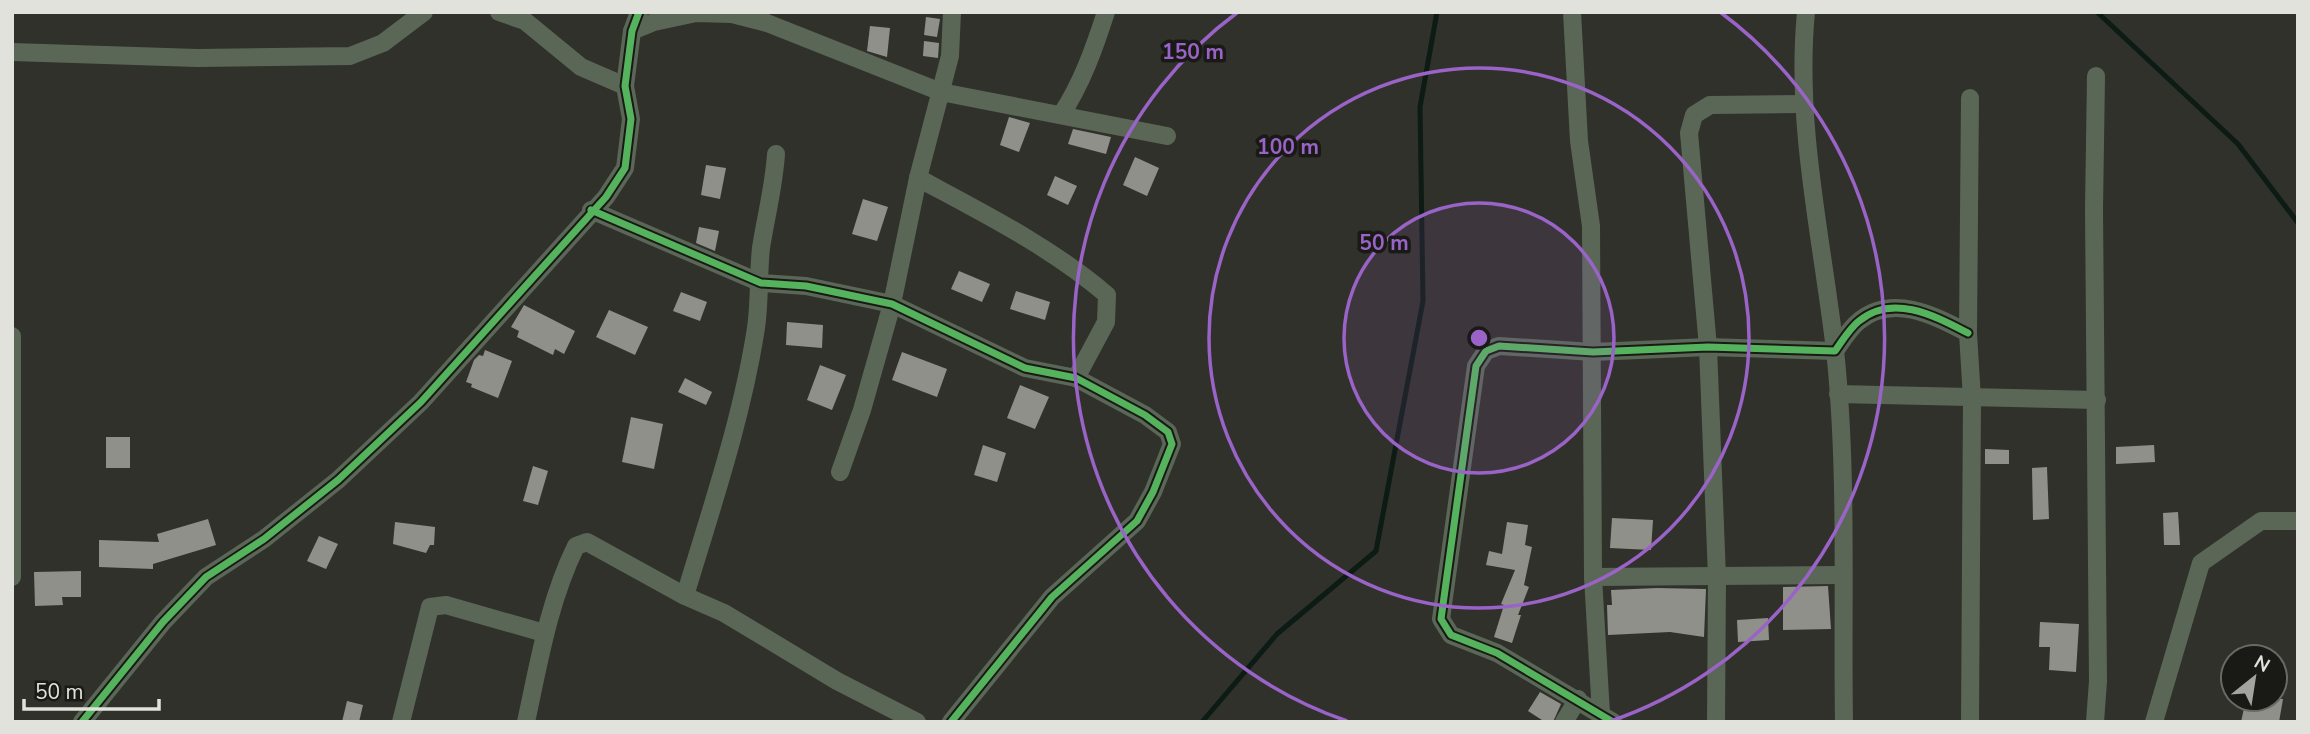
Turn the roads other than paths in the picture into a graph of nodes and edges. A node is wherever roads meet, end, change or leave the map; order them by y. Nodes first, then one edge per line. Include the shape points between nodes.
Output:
1 (424, 12) edge
2 (499, 12) edge
3 (639, 12) edge
4 (952, 12) edge
5 (1106, 12) edge
6 (1572, 12) edge
7 (1806, 12) edge
8 (730, 13) edge
9 (632, 31) junction
10 (12, 52) edge
11 (2096, 76) dead end
12 (625, 86) junction
13 (941, 92) junction
14 (1970, 98) dead end
15 (1804, 104) junction
16 (1061, 116) junction
17 (1167, 136) dead end
18 (776, 154) dead end
19 (918, 178) junction
20 (591, 210) junction
21 (761, 283) junction
22 (892, 304) junction
23 (1968, 332) junction
24 (12, 336) edge
25 (1709, 346) junction
26 (1835, 351) junction
27 (1593, 352) junction
28 (13, 373) edge
29 (1076, 378) junction
30 (1838, 394) junction
31 (1972, 399) junction
32 (2097, 400) junction
33 (840, 472) dead end
34 (2298, 521) edge
35 (1842, 575) junction
36 (12, 577) edge
37 (1593, 577) junction
38 (1717, 577) junction
39 (685, 596) junction
40 (544, 633) junction
41 (1578, 699) junction
42 (1607, 718) edge
43 (82, 722) edge
44 (401, 722) edge
45 (526, 722) edge
46 (917, 722) edge
47 (951, 722) edge
48 (1564, 722) edge
49 (1716, 722) edge
50 (1844, 722) edge
51 (1970, 722) edge
52 (2095, 722) edge
53 (2154, 722) edge

1 - 10 street via 383,43 350,56 197,58
2 - 12 street via 525,22 581,67
3 - 9 street
4 - 13 street via 950,56
5 - 16 street via 1080,83
6 - 27 street via 1579,141 1591,226
7 - 15 street
8 - 9 street via 696,13
8 - 13 street via 767,23
9 - 12 street
11 - 32 street
12 - 20 street via 631,119 625,168
13 - 16 street
13 - 19 street
14 - 23 street
15 - 25 street via 1710,105 1694,115 1689,133
15 - 26 street
16 - 17 street
18 - 21 street via 759,264
19 - 22 street
19 - 29 street via 1013,230 1107,296 1106,322
20 - 21 street
20 - 43 street via 421,402 361,461 264,539 206,577
21 - 22 street via 818,288
21 - 39 street via 746,377
22 - 29 street via 1025,368
22 - 33 street
23 - 26 street via 1898,307 1859,320
23 - 31 street
24 - 28 street
25 - 26 street
25 - 27 street
25 - 38 street
26 - 30 street
27 - 37 street
27 - 41 street via 1499,346 1486,351 1476,366 1441,620 1451,635 1497,653
28 - 36 street
29 - 47 street via 1145,415 1168,432 1172,444 1137,521 1052,597
30 - 31 street
30 - 35 street
31 - 32 street
31 - 51 street
32 - 52 street
34 - 53 street via 2261,521 2201,562
35 - 38 street
35 - 50 street
37 - 38 street
37 - 42 street
38 - 49 street
39 - 40 street via 587,542 576,546 568,562
39 - 46 street via 724,613 837,681
40 - 44 street via 446,605 430,607
40 - 45 street
41 - 42 street
41 - 48 street

